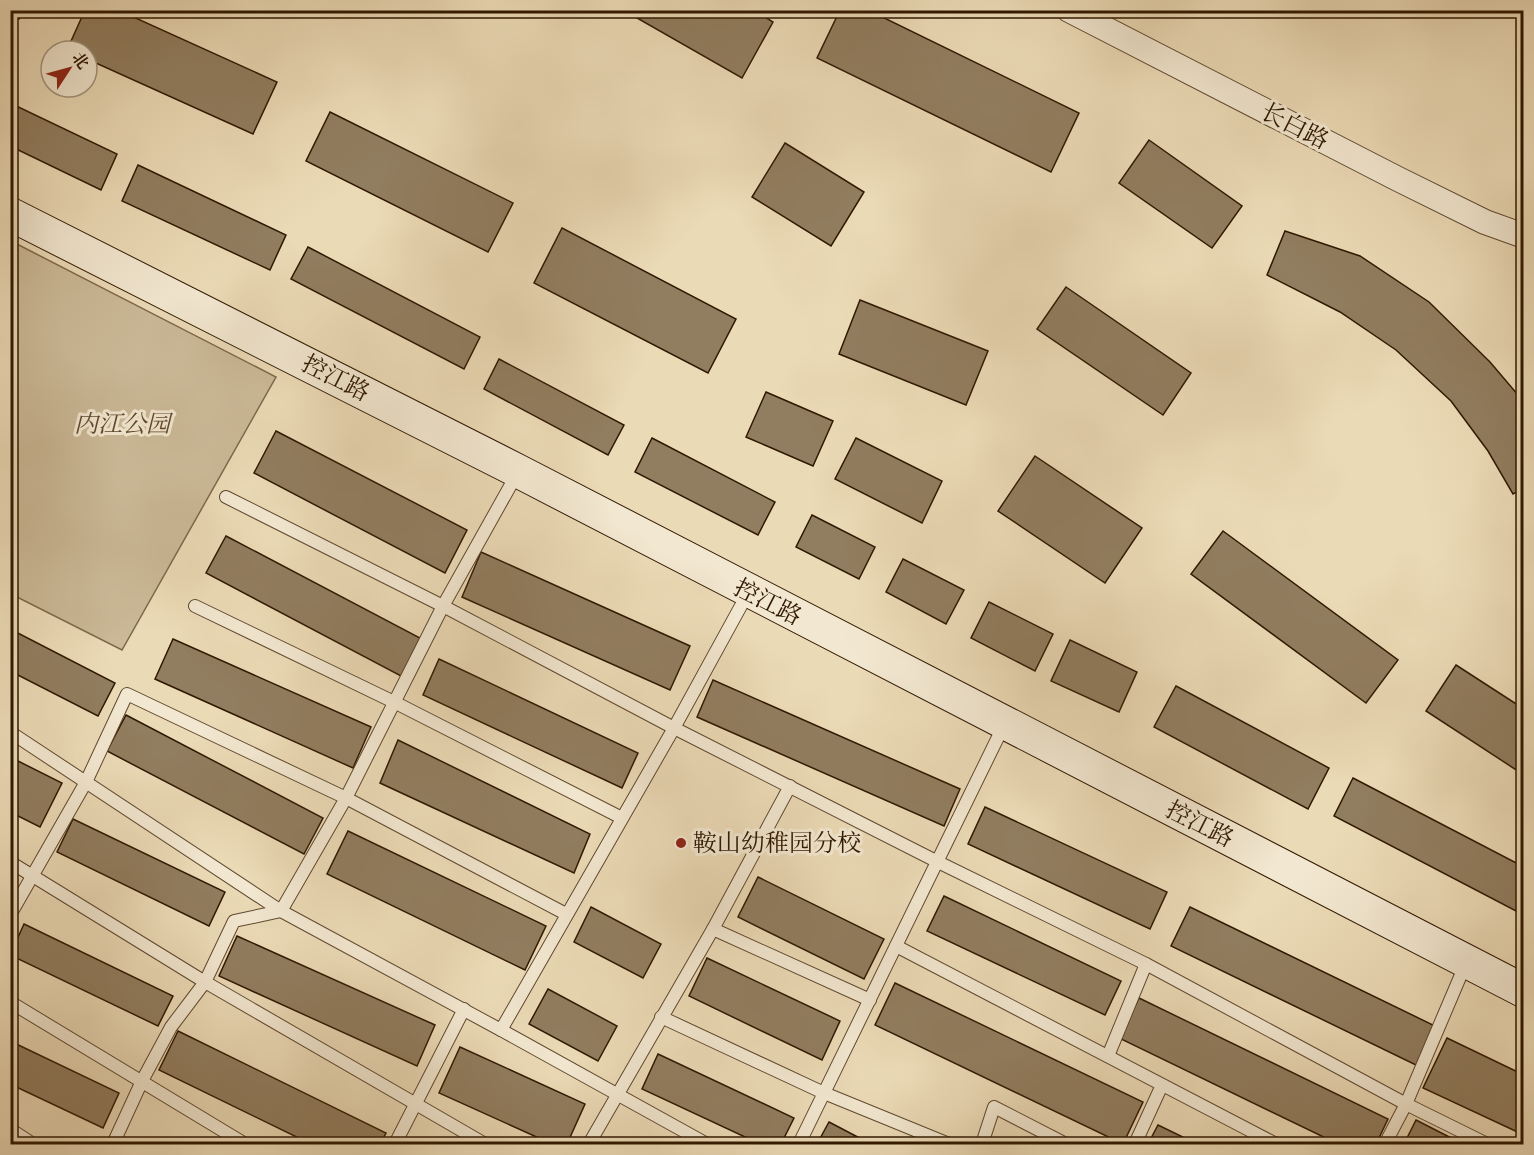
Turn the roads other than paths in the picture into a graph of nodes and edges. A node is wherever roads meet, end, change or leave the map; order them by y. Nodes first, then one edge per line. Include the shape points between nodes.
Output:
1 (1069, 10) edge
2 (10, 214) edge
3 (1524, 236) edge
4 (518, 471) junction
5 (226, 497) dead end
6 (749, 592) junction
7 (195, 606) dead end
8 (443, 606) junction
9 (394, 702) junction
10 (1005, 724) junction
11 (674, 728) junction
12 (10, 732) edge
13 (86, 782) junction
14 (790, 786) junction
15 (346, 798) junction
16 (622, 818) junction
17 (10, 862) edge
18 (938, 862) junction
19 (32, 874) junction
20 (281, 911) junction
21 (566, 914) junction
22 (10, 915) edge
23 (713, 929) junction
24 (896, 946) junction
25 (1466, 962) junction
26 (1146, 964) junction
27 (205, 982) junction
28 (1524, 992) edge
29 (870, 1000) junction
30 (10, 1002) edge
31 (464, 1010) junction
32 (662, 1017) junction
33 (501, 1030) junction
34 (1108, 1056) junction
35 (142, 1081) junction
36 (1162, 1085) junction
37 (824, 1093) junction
38 (616, 1094) junction
39 (416, 1104) junction
40 (1406, 1104) junction
41 (10, 1130) edge
42 (33, 1144) edge
43 (113, 1144) edge
44 (245, 1144) edge
45 (395, 1144) edge
46 (485, 1144) edge
47 (589, 1144) edge
48 (707, 1144) edge
49 (799, 1144) edge
50 (949, 1144) edge
51 (982, 1144) edge
52 (1066, 1144) edge
53 (1135, 1144) edge
54 (1276, 1144) edge
55 (1385, 1144) edge
56 (1486, 1144) edge

1 - 3 street, 长白路 via 1427,194
2 - 4 main road, 控江路
4 - 6 main road, 控江路
4 - 8 lane
5 - 8 lane
6 - 10 main road, 控江路
6 - 11 lane
7 - 9 lane
8 - 9 lane
8 - 11 lane
9 - 15 lane
9 - 16 lane
10 - 18 lane
10 - 25 main road, 控江路
11 - 14 lane
11 - 16 lane
12 - 13 lane
13 - 15 lane via 127,694
13 - 19 lane
13 - 20 lane
14 - 18 lane
14 - 23 lane
15 - 20 lane
15 - 21 lane
16 - 21 lane
17 - 19 lane
18 - 24 lane
18 - 26 lane
19 - 22 lane
19 - 27 lane
20 - 27 lane via 234,921
20 - 31 lane
21 - 33 lane
23 - 29 lane
23 - 32 lane
24 - 29 lane
24 - 34 lane
25 - 28 main road, 控江路
25 - 40 lane
26 - 34 lane
26 - 40 lane
27 - 35 lane via 171,1027
27 - 39 lane
29 - 37 lane
30 - 35 lane
31 - 33 lane
31 - 39 lane
32 - 37 lane
32 - 38 lane
33 - 38 lane
34 - 36 lane
35 - 43 lane
35 - 44 lane
36 - 53 lane
36 - 54 lane
37 - 49 lane
37 - 50 lane
38 - 47 lane
38 - 48 lane
39 - 45 lane
39 - 46 lane
40 - 55 lane
40 - 56 lane
41 - 42 lane
51 - 52 lane via 994,1107

